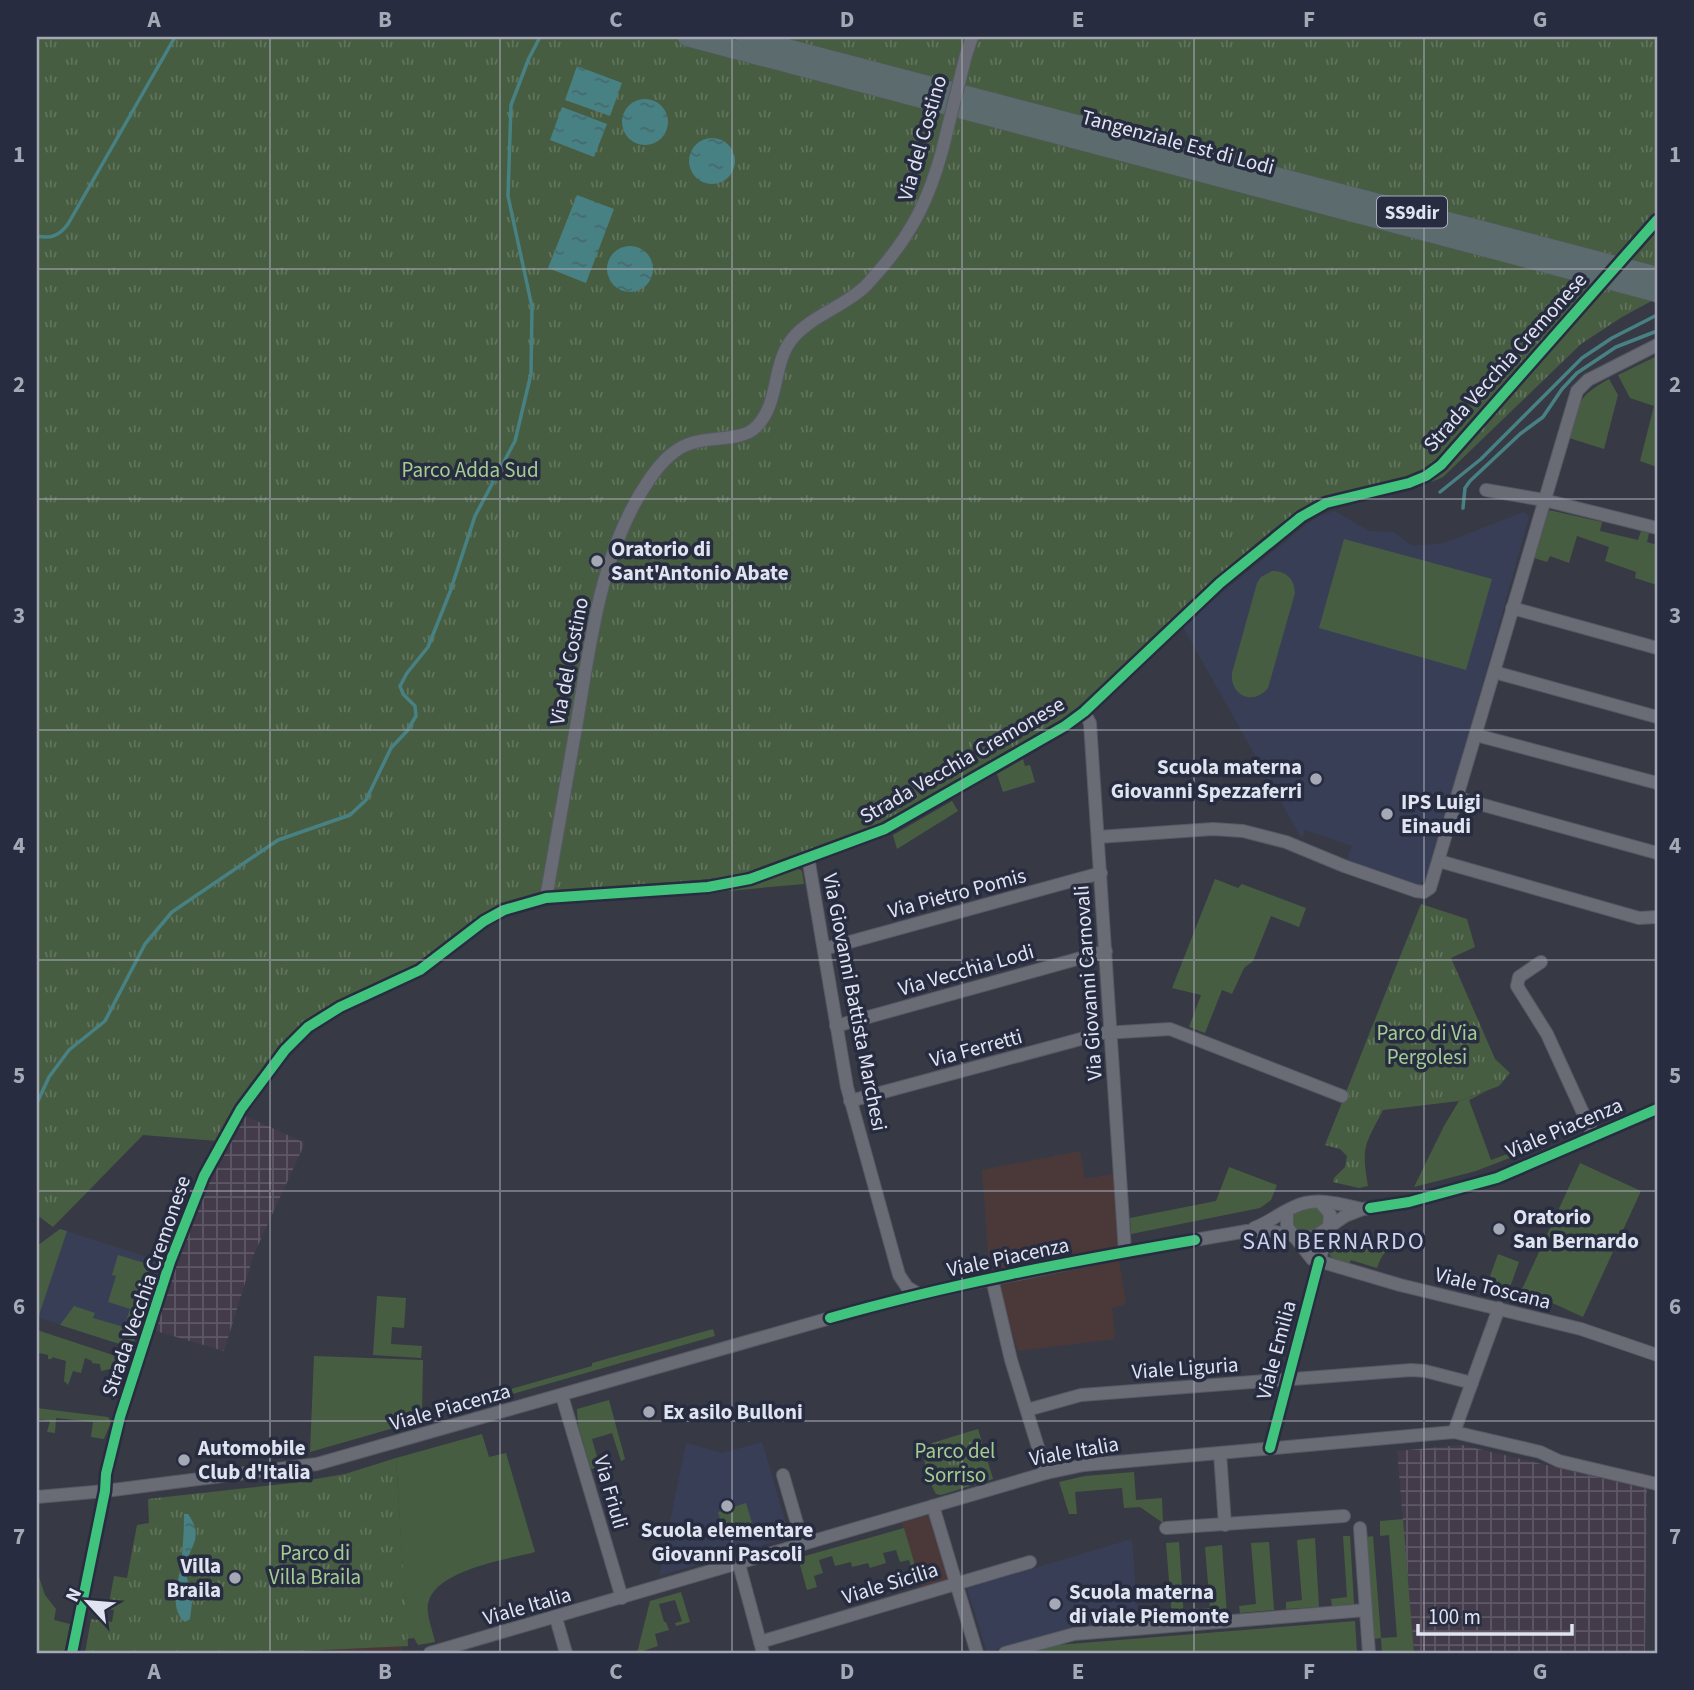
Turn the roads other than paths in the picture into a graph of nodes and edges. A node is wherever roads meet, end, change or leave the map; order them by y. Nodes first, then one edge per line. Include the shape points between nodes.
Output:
1 (687, 37) edge
2 (745, 37) edge
3 (972, 37) edge
4 (787, 55) junction
5 (1657, 220) edge
6 (1657, 276) edge
7 (1657, 293) edge
8 (1657, 345) edge
9 (1486, 490) dead end
10 (1544, 499) junction
11 (1657, 528) edge
12 (1512, 608) junction
13 (1657, 648) edge
14 (1494, 672) junction
15 (1084, 712) junction
16 (1657, 716) edge
17 (1476, 734) junction
18 (1657, 783) edge
19 (1458, 797) junction
20 (1098, 837) junction
21 (1657, 853) edge
22 (808, 857) junction
23 (1440, 861) junction
24 (1101, 873) junction
25 (546, 898) junction
26 (1657, 917) edge
27 (824, 949) junction
28 (1105, 951) junction
29 (1541, 962) dead end
30 (836, 1026) junction
31 (1111, 1032) junction
32 (1342, 1096) dead end
33 (850, 1101) junction
34 (1657, 1109) edge
35 (1594, 1138) junction
36 (1320, 1202) junction
37 (1363, 1209) junction
38 (1287, 1210) junction
39 (1247, 1231) junction
40 (1325, 1232) junction
41 (1294, 1237) junction
42 (1125, 1252) junction
43 (1319, 1261) junction
44 (899, 1275) junction
45 (992, 1279) junction
46 (920, 1295) junction
47 (887, 1303) junction
48 (1499, 1308) junction
49 (1657, 1355) edge
50 (1288, 1379) junction
51 (1472, 1383) junction
52 (562, 1396) junction
53 (1027, 1410) junction
54 (1454, 1432) junction
55 (1270, 1448) junction
56 (1220, 1453) junction
57 (1046, 1473) junction
58 (783, 1475) dead end
59 (1657, 1484) edge
60 (105, 1491) junction
61 (37, 1497) edge
62 (933, 1506) junction
63 (1344, 1516) dead end
64 (1225, 1525) junction
65 (1166, 1528) dead end
66 (1360, 1528) dead end
67 (803, 1544) junction
68 (1030, 1562) dead end
69 (739, 1564) junction
70 (957, 1584) junction
71 (622, 1598) junction
72 (1366, 1610) junction
73 (556, 1618) junction
74 (762, 1648) edge
75 (72, 1653) edge
76 (430, 1653) edge
77 (566, 1653) edge
78 (977, 1653) edge
79 (1005, 1653) edge
80 (1370, 1653) edge

1 - 4 highway, Tangenziale Est di Lodi / SS9dir
2 - 4 highway, Tangenziale Est di Lodi / SS9dir
3 - 25 street, Via del Costino, bridge via 933,185 904,240 862,290 793,337 785,348 771,403 756,428 680,448 665,460 636,501 599,604
4 - 6 highway, Tangenziale Est di Lodi / SS9dir
4 - 7 highway, Tangenziale Est di Lodi / SS9dir
5 - 15 street, Strada Vecchia Cremonese, bridge via 1441,466 1409,483 1326,503 1301,517 1220,583
8 - 10 street via 1588,380 1577,391
9 - 10 street
10 - 11 street
10 - 12 street
12 - 13 street
12 - 14 street
14 - 16 street
14 - 17 street
15 - 20 street, Via Giovanni Carnovali via 1090,723
15 - 22 street, Strada Vecchia Cremonese via 885,829
17 - 18 street
17 - 19 street
19 - 21 street
19 - 23 street
20 - 23 street via 1243,831 1286,842 1416,891 1432,885
20 - 24 street, Via Giovanni Carnovali
22 - 25 street, Strada Vecchia Cremonese via 723,885
22 - 27 street, Via Giovanni Battista Marchesi
23 - 26 street via 1639,918
24 - 27 street, Via Pietro Pomis
24 - 28 street, Via Giovanni Carnovali
25 - 60 street, Strada Vecchia Cremonese via 504,910 419,970 319,1019 292,1042 259,1084 216,1152 175,1250 120,1417
27 - 30 street, Via Giovanni Battista Marchesi
28 - 30 street, Via Vecchia Lodi
28 - 31 street, Via Giovanni Carnovali
29 - 35 street via 1519,977 1517,986 1547,1034
30 - 33 street, Via Giovanni Battista Marchesi
31 - 32 street, Via Ferretti via 1170,1029
31 - 33 street, Via Ferretti
31 - 42 street, Via Giovanni Carnovali
33 - 44 street, Via Giovanni Battista Marchesi
34 - 35 street, Viale Piacenza
35 - 37 street, Viale Piacenza via 1497,1178 1409,1202
36 - 37 street, Viale Piacenza
36 - 38 street
36 - 40 street via 1330,1214
37 - 40 street, Viale Piacenza
38 - 39 street, Viale Piacenza
38 - 41 street via 1286,1222
39 - 41 street, Viale Piacenza
39 - 42 street, Viale Piacenza
40 - 41 street via 1310,1238
40 - 43 street, Viale Emilia
41 - 43 street
42 - 45 street, Viale Piacenza
43 - 48 street, Viale Toscana
43 - 50 street, Viale Emilia
44 - 46 street
44 - 47 street
45 - 46 street, Viale Piacenza
45 - 53 street
46 - 47 street, Viale Piacenza
47 - 52 street, Viale Piacenza
48 - 49 street, Viale Toscana
48 - 51 street
50 - 51 street, Viale Liguria via 1416,1370
50 - 53 street, Viale Liguria via 1081,1395
50 - 55 street, Viale Emilia
51 - 54 street
52 - 60 street, Viale Piacenza via 317,1464
52 - 71 street, Via Friuli
53 - 57 street
54 - 55 street, Viale Italia
54 - 59 street, Viale Italia
55 - 56 street, Viale Italia
56 - 57 street, Viale Italia via 1083,1465
56 - 64 street
57 - 62 street, Viale Italia
58 - 67 street
60 - 61 street, Viale Piacenza
60 - 75 street, Strada Vecchia Cremonese
62 - 67 street, Viale Italia
62 - 70 street
63 - 64 street
64 - 65 street
66 - 72 street
67 - 69 street, Viale Italia
68 - 70 street, Viale Sicilia
69 - 71 street, Viale Italia
69 - 74 street
70 - 74 street, Viale Sicilia
70 - 78 street
71 - 73 street, Viale Italia
72 - 79 street via 1073,1634
72 - 80 street
73 - 76 street, Viale Italia
73 - 77 street

